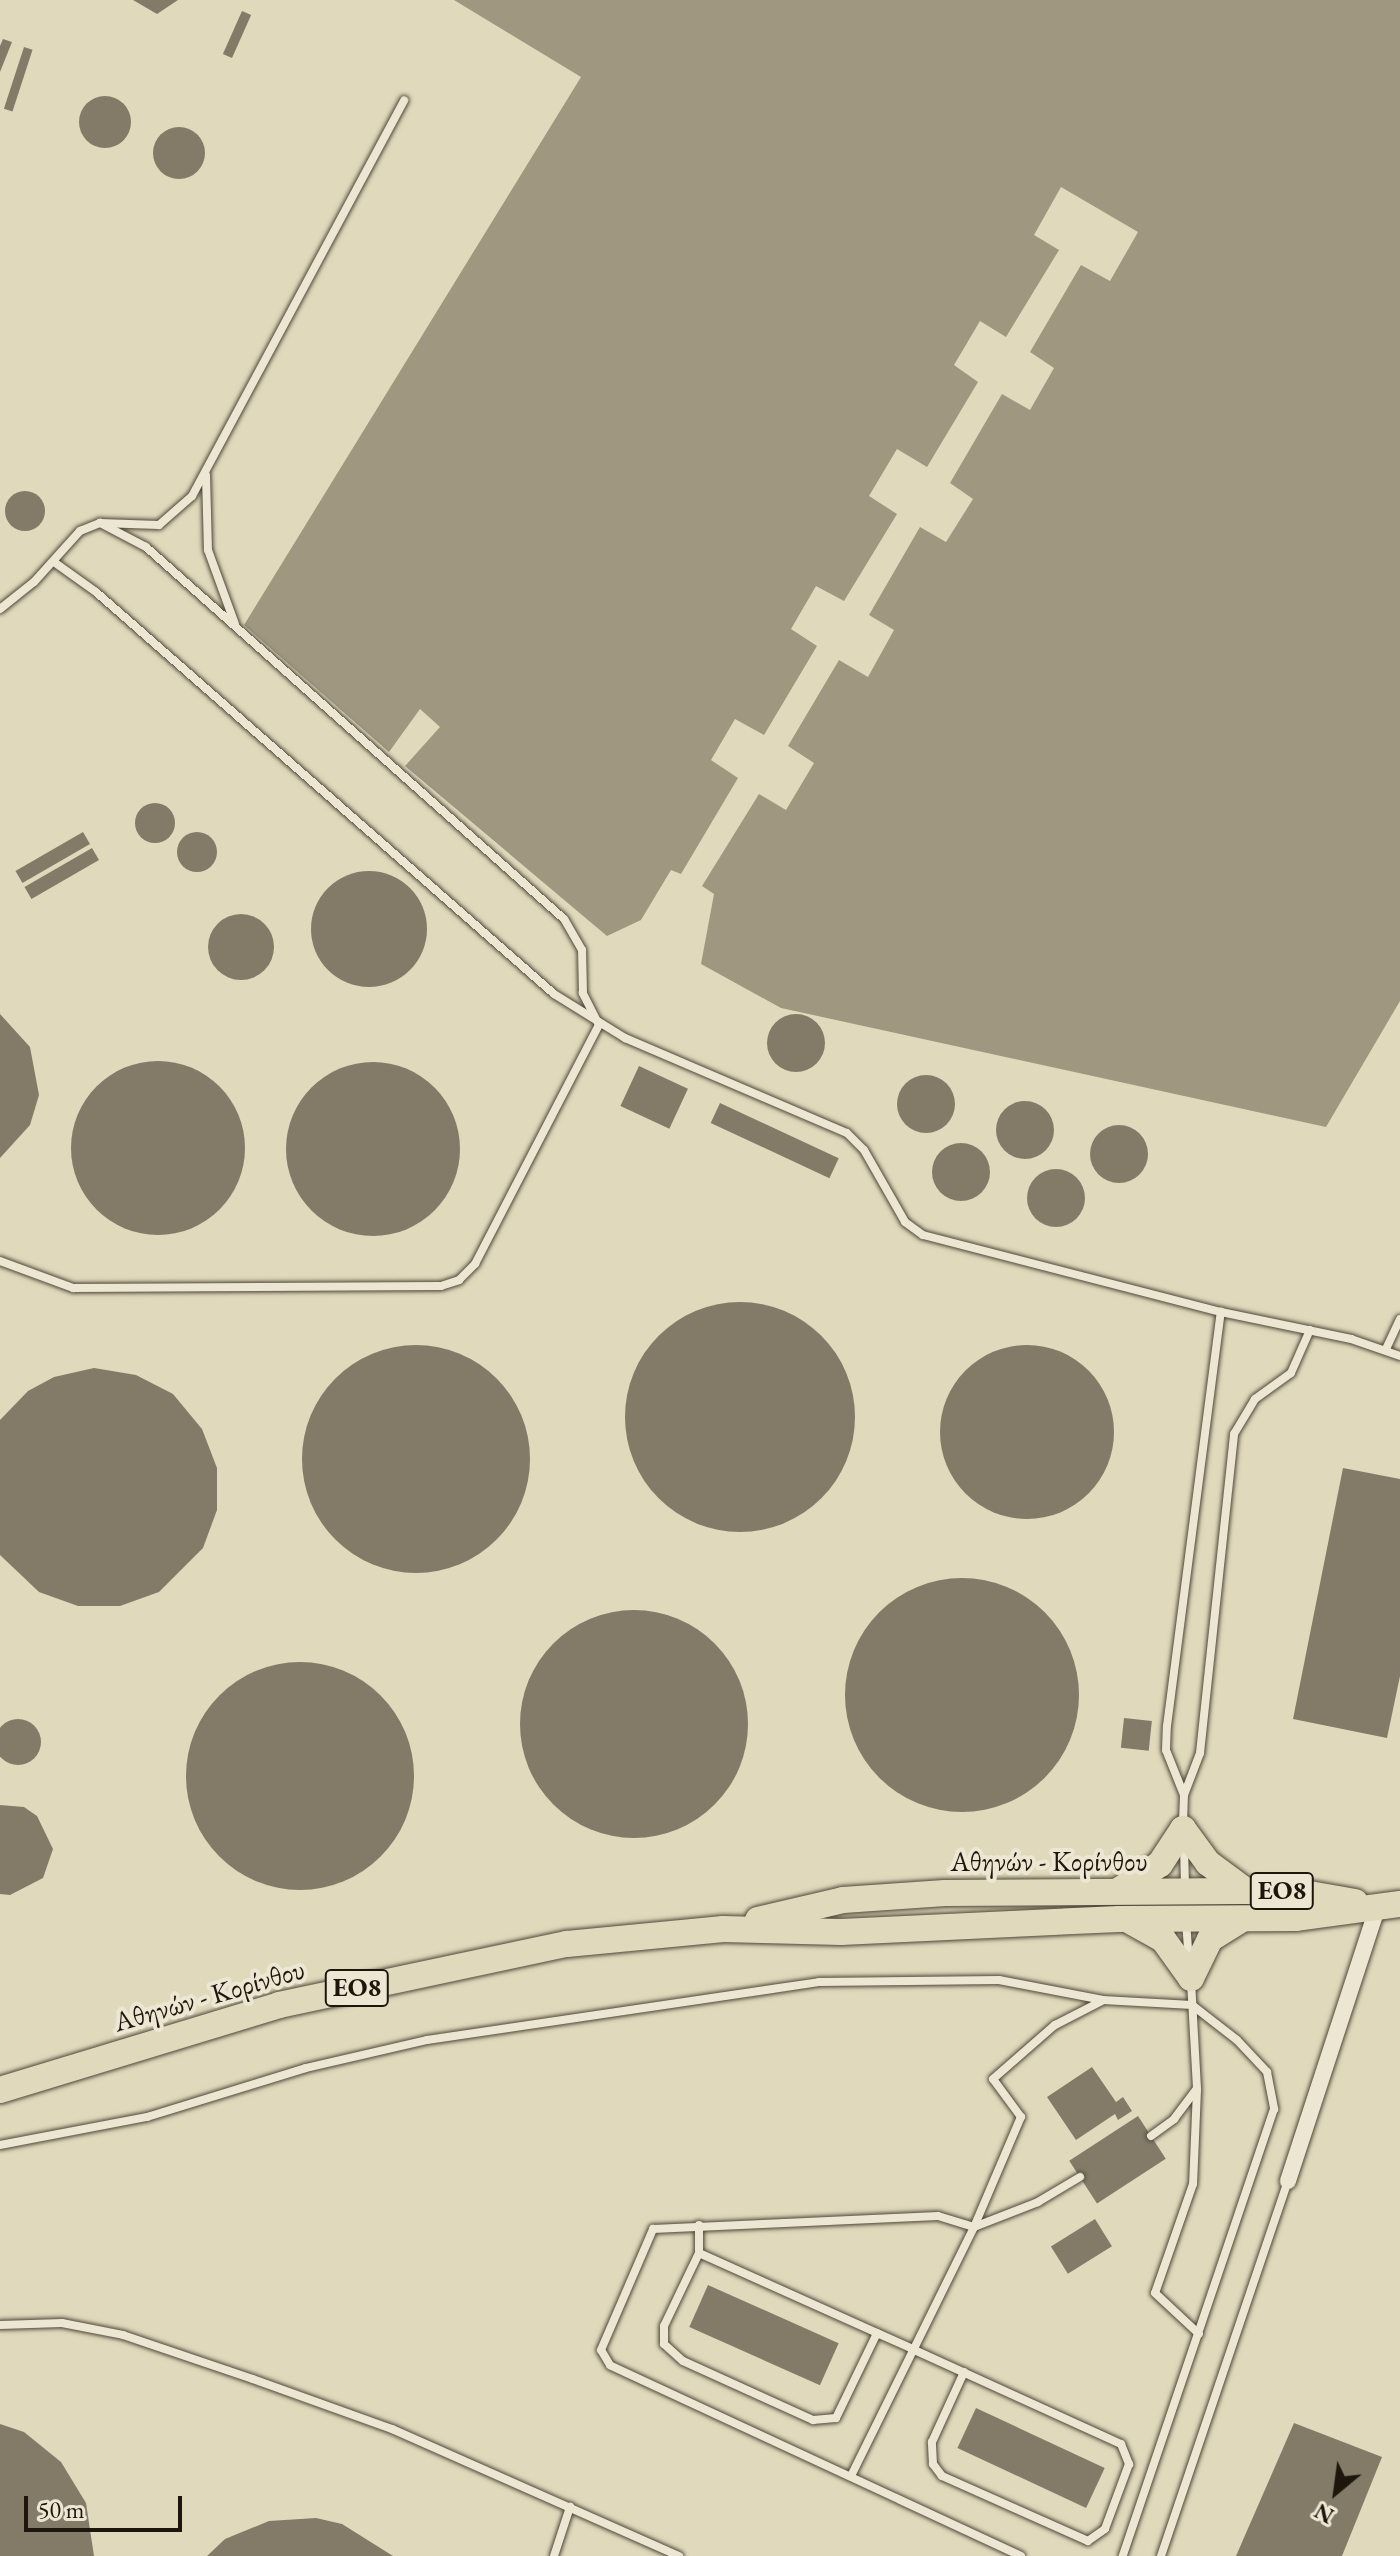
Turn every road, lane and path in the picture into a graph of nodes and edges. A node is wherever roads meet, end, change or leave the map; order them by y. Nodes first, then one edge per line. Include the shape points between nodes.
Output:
1 (404, 100) dead end
2 (206, 474) junction
3 (100, 523) junction
4 (54, 562) junction
5 (0, 609) edge
6 (245, 637) junction
7 (599, 1025) junction
8 (0, 1261) edge
9 (1221, 1312) junction
10 (1400, 1319) edge
11 (1310, 1330) junction
12 (1386, 1349) junction
13 (1400, 1356) edge
14 (1184, 1795) junction
15 (1183, 1829) junction
16 (1246, 1891) junction
17 (1115, 1892) junction
18 (1185, 1893) junction
19 (1389, 1905) edge
20 (1119, 1919) junction
21 (1186, 1919) junction
22 (1245, 1919) junction
23 (723, 1929) junction
24 (1191, 1978) junction
25 (1103, 2000) junction
26 (1192, 2005) junction
27 (0, 2090) edge
28 (1197, 2090) junction
29 (1151, 2136) dead end
30 (0, 2145) edge
31 (1080, 2177) dead end
32 (1288, 2181) joint
33 (699, 2225) junction
34 (974, 2227) junction
35 (699, 2253) junction
36 (0, 2325) edge
37 (877, 2333) junction
38 (1199, 2334) junction
39 (910, 2348) junction
40 (964, 2372) junction
41 (851, 2476) junction
42 (570, 2507) junction
43 (554, 2556) edge
44 (679, 2556) edge
45 (1021, 2556) edge
46 (1123, 2556) edge
47 (1161, 2556) edge

1 - 2 lane
2 - 3 lane via 175,515 159,525
2 - 6 lane via 208,550 227,611
3 - 4 lane via 80,531
3 - 6 lane via 132,535
4 - 5 lane
4 - 7 lane via 96,592 554,994
6 - 7 lane via 564,919 582,950 583,993
7 - 8 lane via 475,1264 459,1280 441,1286 73,1288
7 - 9 lane via 847,1133 864,1150 905,1222 923,1235
9 - 11 lane
9 - 14 lane via 1167,1726 1166,1750
10 - 12 lane
11 - 12 lane
11 - 14 lane via 1291,1373 1255,1399 1234,1434 1200,1753
12 - 13 lane
14 - 15 lane
15 - 16 main road via 1208,1863
15 - 17 main road via 1160,1864
15 - 18 lane
16 - 18 main road, Αθηνών - Κορίνθου / ΕΟ8
16 - 19 main road, Αθηνών - Κορίνθου / ΕΟ8 via 1298,1892
17 - 18 main road, Αθηνών - Κορίνθου / ΕΟ8
17 - 23 main road, Αθηνών - Κορίνθου / ΕΟ8 via 843,1900
18 - 21 lane
19 - 22 main road, Αθηνών - Κορίνθου / ΕΟ8
19 - 32 street
20 - 21 main road, Αθηνών - Κορίνθου / ΕΟ8
20 - 23 main road, Αθηνών - Κορίνθου / ΕΟ8 via 841,1932
20 - 24 main road via 1144,1924 1163,1939
21 - 22 main road, Αθηνών - Κορίνθου / ΕΟ8
21 - 24 lane
22 - 24 main road via 1227,1924 1210,1939
23 - 27 main road, Αθηνών - Κορίνθου / ΕΟ8 via 567,1944 294,2002
24 - 26 lane
25 - 26 lane
25 - 30 lane via 999,1980 819,1982 427,2040 306,2068 200,2104
25 - 34 lane via 1055,2025 993,2079 1021,2117
26 - 28 lane
26 - 38 lane via 1267,2072 1274,2109
28 - 29 lane via 1174,2119
28 - 38 lane via 1193,2184 1155,2293
31 - 34 lane via 1038,2202
32 - 47 lane
33 - 34 lane via 938,2216
33 - 35 lane
33 - 41 lane via 653,2229 601,2350 610,2365
34 - 39 lane
35 - 37 lane
35 - 37 lane via 664,2326 664,2344 683,2361 813,2420 836,2418
36 - 42 lane via 62,2323 123,2335 392,2429
37 - 39 lane
38 - 46 lane
39 - 40 lane
39 - 41 lane
40 - 40 lane via 1121,2444 1129,2464 1105,2529 1088,2541 942,2476 933,2464 932,2442
41 - 45 lane
42 - 43 lane
42 - 44 lane

